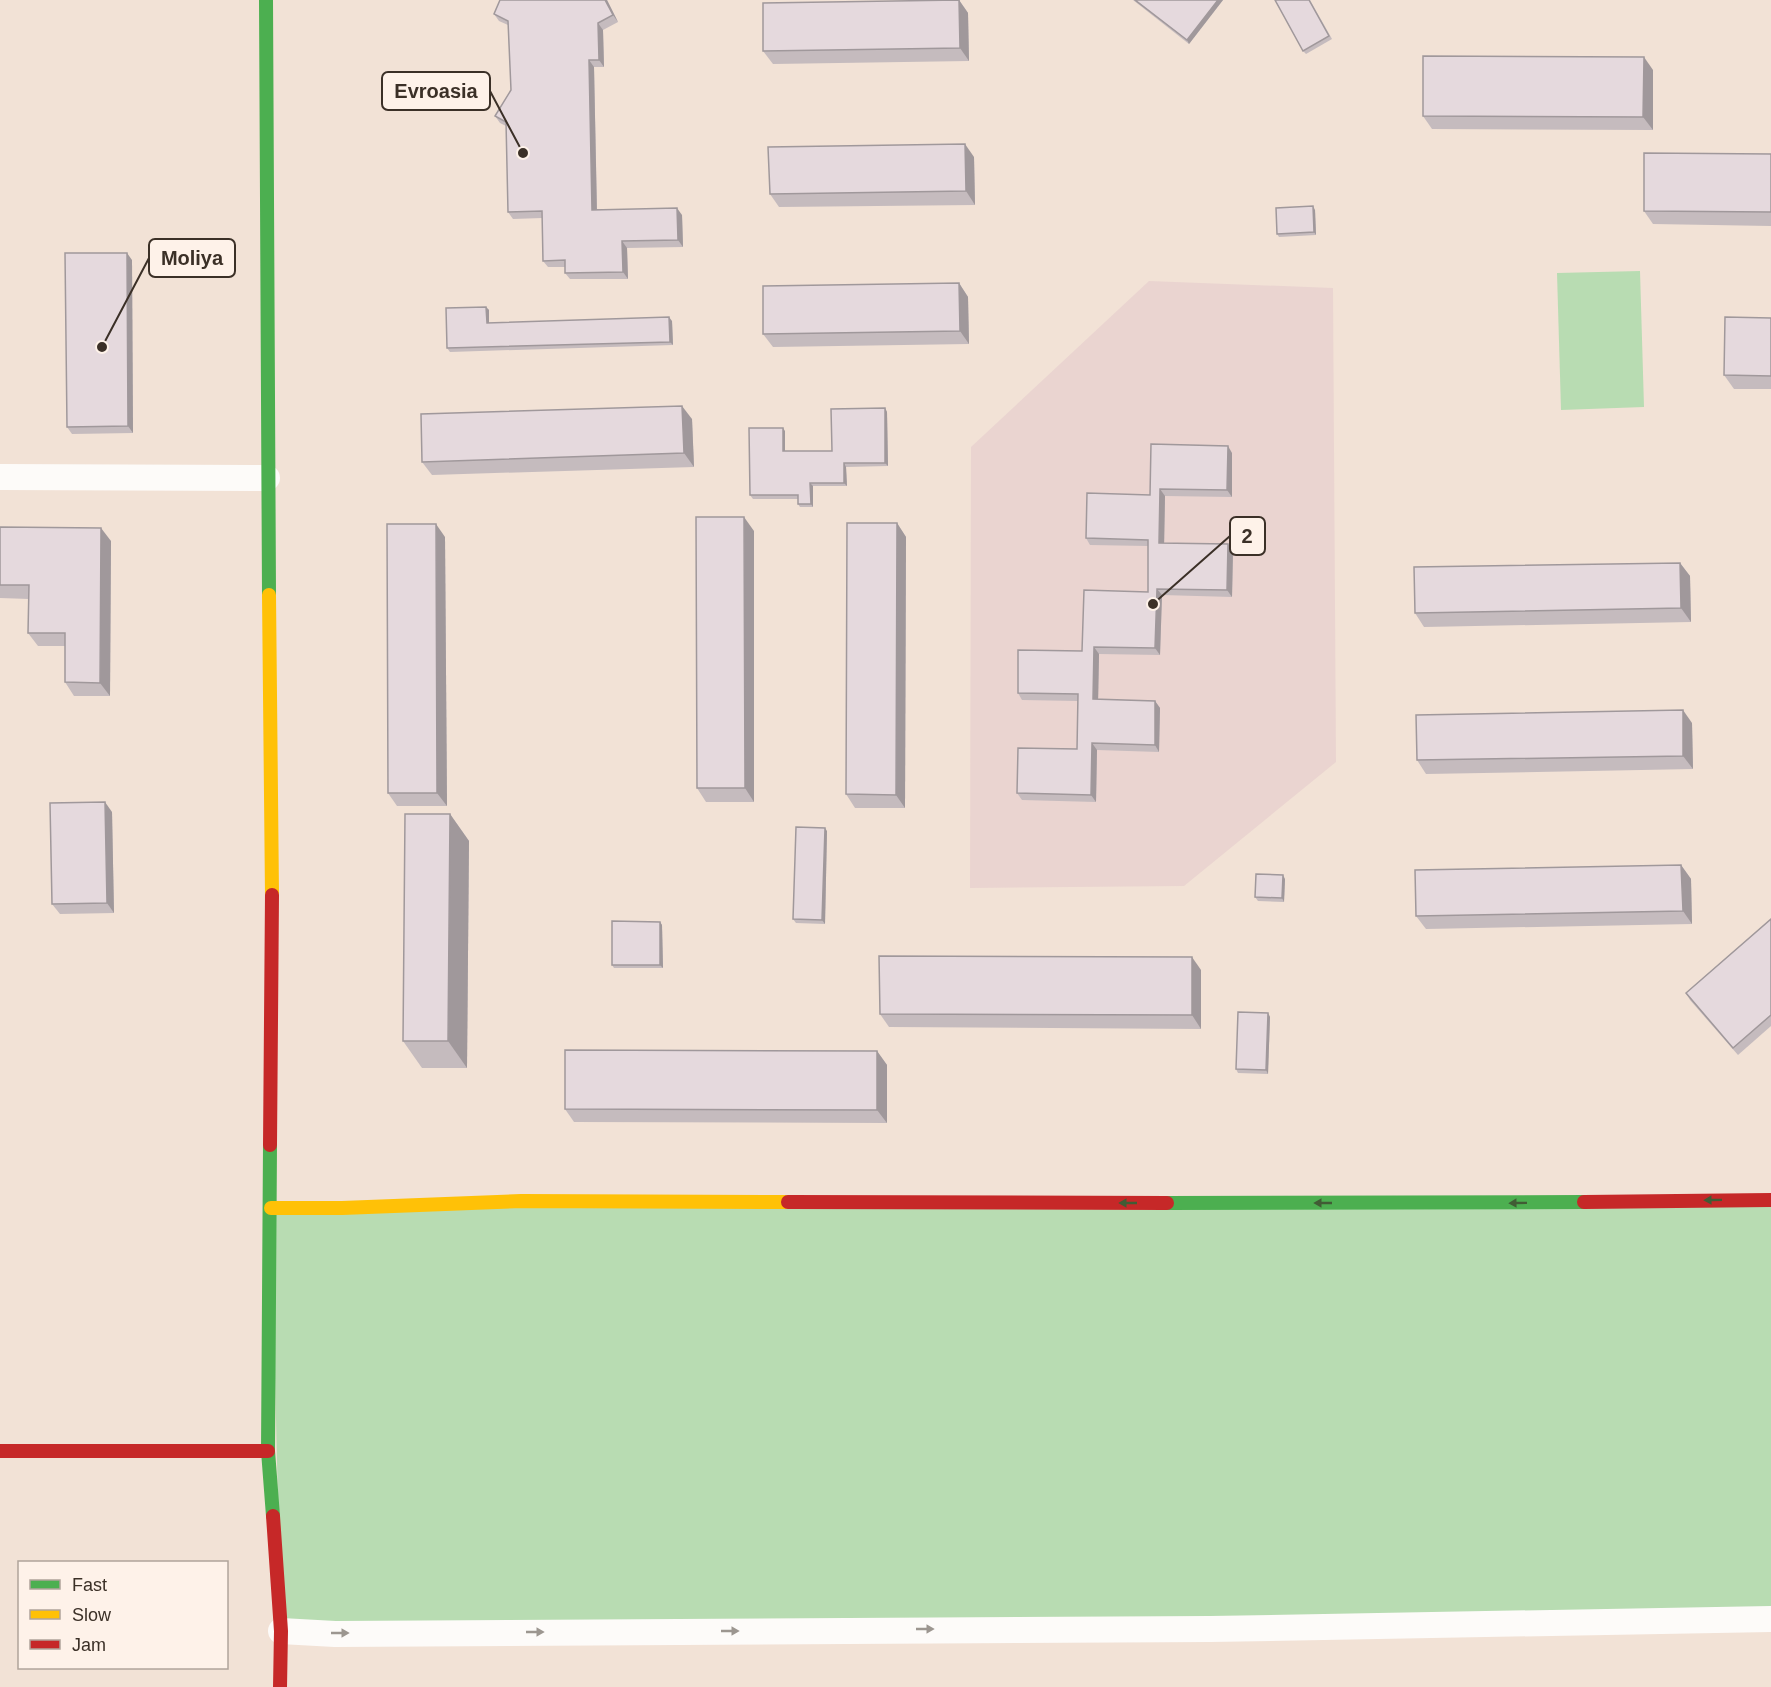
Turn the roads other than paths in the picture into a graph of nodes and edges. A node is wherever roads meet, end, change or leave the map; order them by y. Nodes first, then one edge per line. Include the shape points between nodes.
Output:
1 (266, 0) edge
2 (0, 477) edge
3 (267, 478) junction
4 (1771, 1200) edge
5 (270, 1208) junction
6 (0, 1451) edge
7 (268, 1451) junction
8 (1771, 1619) edge
9 (281, 1631) junction
10 (280, 1687) edge

1 - 3 street
2 - 3 street
3 - 5 street via 272,827
4 -> 5 street via 1463,1204 514,1201
5 - 7 street
6 - 7 street
7 - 9 street
9 -> 8 street via 347,1634 1210,1629
9 - 10 street

